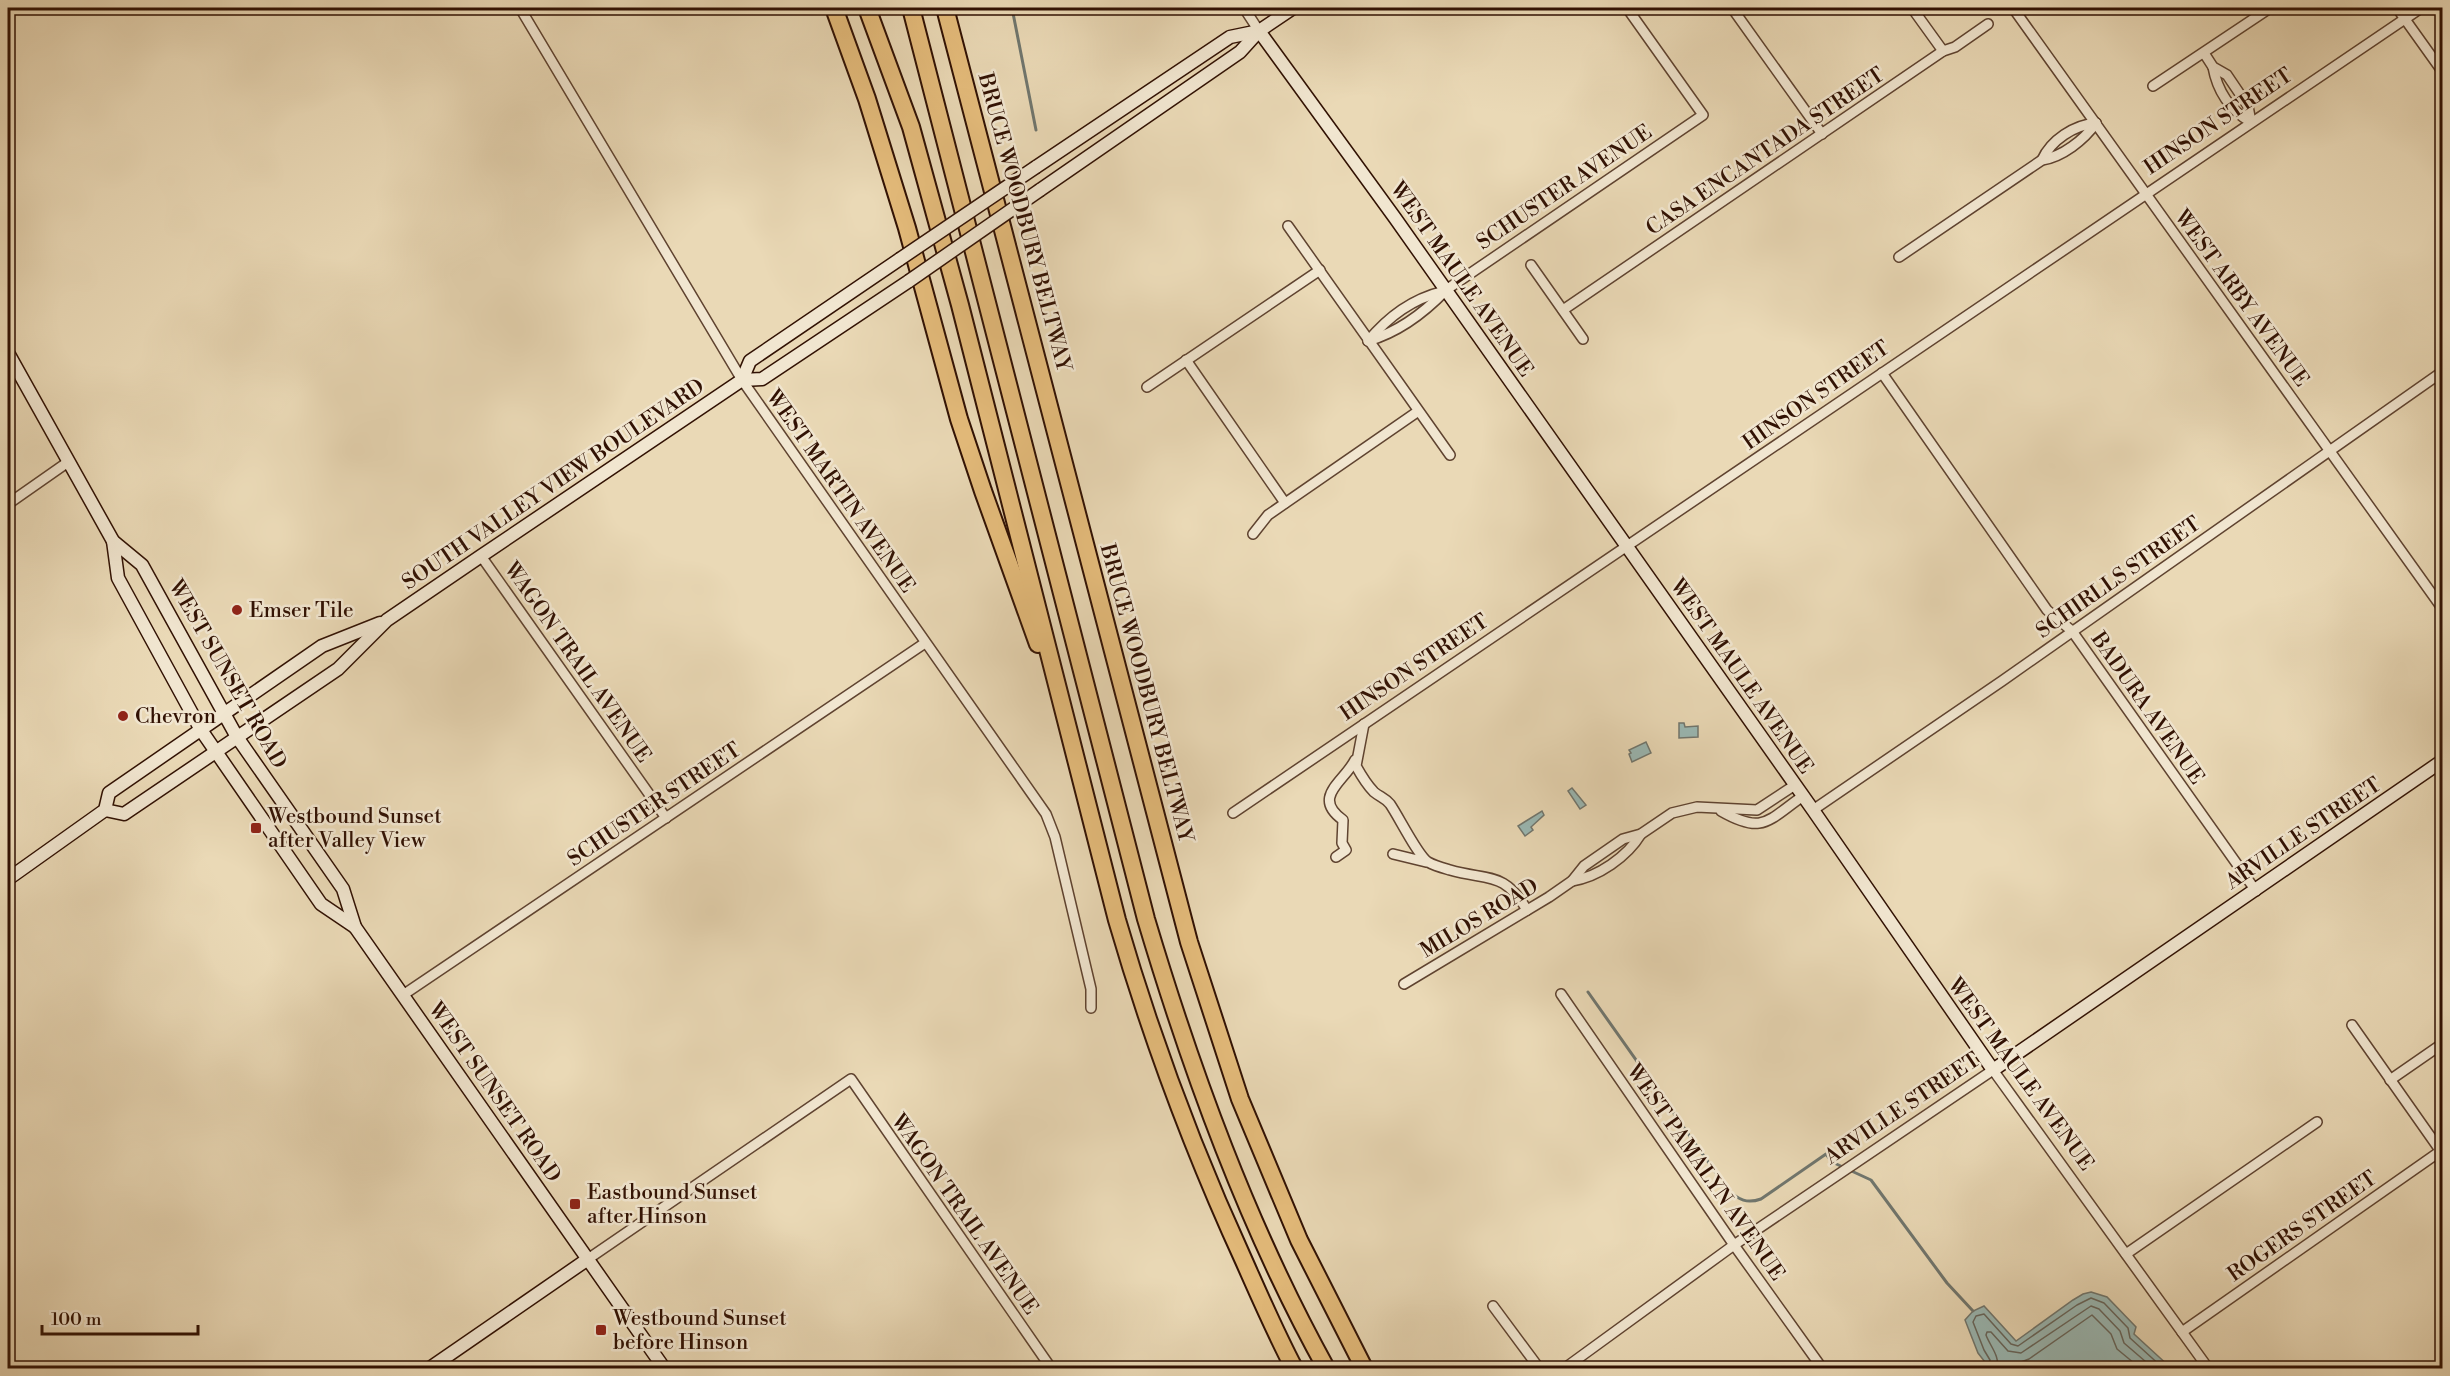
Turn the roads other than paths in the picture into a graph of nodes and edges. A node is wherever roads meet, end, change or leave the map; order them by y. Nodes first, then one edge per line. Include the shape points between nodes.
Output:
1 (520, 8) edge
2 (834, 8) edge
3 (867, 8) edge
4 (911, 8) edge
5 (945, 8) edge
6 (950, 8) edge
7 (1244, 8) edge
8 (1293, 8) edge
9 (1627, 8) edge
10 (1732, 8) edge
11 (1912, 8) edge
12 (2013, 8) edge
13 (2270, 8) edge
14 (2397, 8) edge
15 (2421, 8) edge
16 (2405, 18) junction
17 (1988, 24) dead end
18 (1259, 31) junction
19 (956, 45) junction
20 (1943, 51) junction
21 (2204, 53) junction
22 (2213, 67) junction
23 (2442, 71) edge
24 (2153, 86) dead end
25 (2252, 122) junction
26 (2096, 123) junction
27 (1822, 134) junction
28 (2145, 194) junction
29 (1287, 226) dead end
30 (1899, 257) dead end
31 (1532, 266) dead end
32 (1320, 270) junction
33 (1446, 290) junction
34 (1563, 310) junction
35 (1583, 339) dead end
36 (1368, 341) junction
37 (8, 353) edge
38 (1186, 360) junction
39 (2442, 372) edge
40 (1882, 373) junction
41 (742, 380) junction
42 (1147, 387) dead end
43 (1417, 412) junction
44 (2329, 450) junction
45 (1449, 456) dead end
46 (68, 462) junction
47 (1285, 503) junction
48 (8, 504) edge
49 (1253, 534) dead end
50 (113, 541) junction
51 (1626, 548) junction
52 (482, 556) junction
53 (2442, 608) edge
54 (387, 620) junction
55 (2072, 631) junction
56 (925, 643) junction
57 (224, 714) junction
58 (1364, 724) junction
59 (201, 730) junction
60 (1072, 735) junction
61 (237, 737) junction
62 (215, 752) junction
63 (1357, 755) junction
64 (2442, 761) edge
65 (1799, 790) junction
66 (105, 810) junction
67 (1813, 810) junction
68 (1233, 813) dead end
69 (666, 818) junction
70 (1393, 854) dead end
71 (1336, 856) dead end
72 (1428, 862) junction
73 (8, 879) edge
74 (2256, 891) junction
75 (1527, 910) junction
76 (355, 927) junction
77 (1404, 984) dead end
78 (1561, 994) dead end
79 (403, 995) junction
80 (1091, 1008) dead end
81 (2352, 1025) dead end
82 (2442, 1044) edge
83 (1993, 1070) junction
84 (2390, 1080) junction
85 (2317, 1122) dead end
86 (2442, 1151) edge
87 (1734, 1245) junction
88 (2126, 1254) junction
89 (588, 1259) junction
90 (1492, 1306) dead end
91 (2182, 1332) junction
92 (430, 1368) edge
93 (664, 1368) edge
94 (1051, 1368) edge
95 (1294, 1368) edge
96 (1326, 1368) edge
97 (1364, 1368) edge
98 (1539, 1368) edge
99 (1565, 1368) edge
100 (1822, 1368) edge
101 (2208, 1368) edge

1 - 41 street, WEST MARTIN AVENUE
2 - 60 highway via 907,228 962,430
3 - 60 highway via 917,150
4 - 96 highway via 1146,919 1233,1171
5 - 19 highway, BRUCE WOODBURY BELTWAY
6 - 19 highway
7 - 18 street, WEST MAULE AVENUE
8 - 18 main road, SOUTH VALLEY VIEW BOULEVARD
9 - 33 street, SCHUSTER AVENUE via 1703,115
10 - 27 street
11 - 20 street
12 - 26 street, WEST ARBY AVENUE
13 - 21 street
14 - 16 street
15 - 16 street, HINSON STREET
16 - 23 street
16 - 25 street, HINSON STREET
17 - 20 street, CASA ENCANTADA STREET
18 - 33 main road, WEST MAULE AVENUE
18 - 41 main road, SOUTH VALLEY VIEW BOULEVARD, bridge via 1240,52 909,281 762,379
18 - 41 main road, SOUTH VALLEY VIEW BOULEVARD, bridge via 1230,37 1036,167 750,361
19 - 97 highway, BRUCE WOODBURY BELTWAY via 1193,952 1240,1100 1299,1240
20 - 27 street, CASA ENCANTADA STREET
21 - 22 street
21 - 24 street
22 - 25 street via 2227,75 2248,106
22 - 25 street via 2215,84 2237,115
25 - 28 street, HINSON STREET
26 - 28 street, WEST ARBY AVENUE
26 - 30 street via 2081,125 2047,148 2042,160
27 - 34 street, CASA ENCANTADA STREET
28 - 40 street, HINSON STREET
28 - 44 street, WEST ARBY AVENUE
29 - 32 street
31 - 34 street
32 - 36 street
32 - 38 street
33 - 36 street, SCHUSTER AVENUE via 1428,309 1389,335
33 - 51 main road, WEST MAULE AVENUE
34 - 35 street
36 - 43 street
37 - 46 main road, WEST SUNSET ROAD
38 - 42 street
38 - 47 street
39 - 44 street, SCHIRLLS STREET
40 - 51 street, HINSON STREET
40 - 55 street, BADURA AVENUE via 2047,610
41 - 52 main road, SOUTH VALLEY VIEW BOULEVARD
41 - 56 street, WEST MARTIN AVENUE
43 - 45 street
43 - 47 street
44 - 53 street, WEST ARBY AVENUE
44 - 55 street, SCHIRLLS STREET
46 - 48 street
46 - 50 main road, WEST SUNSET ROAD
47 - 49 street via 1260,522
50 - 57 main road, WEST SUNSET ROAD via 142,566
50 - 59 main road, WEST SUNSET ROAD via 118,578
51 - 58 street, HINSON STREET
51 - 65 main road, WEST MAULE AVENUE
52 - 54 main road, SOUTH VALLEY VIEW BOULEVARD
52 - 69 street, WAGON TRAIL AVENUE
54 - 57 main road, SOUTH VALLEY VIEW BOULEVARD via 322,646
54 - 61 main road, SOUTH VALLEY VIEW BOULEVARD via 338,669
55 - 67 street, SCHIRLLS STREET
55 - 74 street, BADURA AVENUE
56 - 69 street, SCHUSTER STREET
56 - 80 street, WEST MARTIN AVENUE via 1046,814 1091,989
57 - 59 main road, SOUTH VALLEY VIEW BOULEVARD
57 - 61 main road, WEST SUNSET ROAD
58 - 63 street
58 - 68 street, HINSON STREET
59 - 62 main road, WEST SUNSET ROAD
59 - 66 main road, SOUTH VALLEY VIEW BOULEVARD via 109,793
60 - 95 highway via 1117,920 1143,1008 1214,1195
61 - 62 main road, SOUTH VALLEY VIEW BOULEVARD
61 - 76 main road, WEST SUNSET ROAD via 343,889
62 - 66 main road, SOUTH VALLEY VIEW BOULEVARD via 124,814
62 - 76 main road, WEST SUNSET ROAD via 321,904
63 - 71 street via 1329,796 1332,810 1343,820 1342,843 1346,850
63 - 72 street via 1360,773 1376,793 1385,797
64 - 74 main road, ARVILLE STREET
65 - 67 main road, WEST MAULE AVENUE
65 - 75 street, MILOS ROAD via 1757,810 1696,807 1678,811 1641,834 1630,849 1598,872 1572,881
66 - 73 main road, SOUTH VALLEY VIEW BOULEVARD
67 - 83 main road, WEST MAULE AVENUE
69 - 79 street, SCHUSTER STREET
70 - 72 street
72 - 75 street via 1506,883
74 - 83 main road, ARVILLE STREET
75 - 77 street, MILOS ROAD
76 - 79 main road, WEST SUNSET ROAD
78 - 87 street, WEST PAMALYN AVENUE
79 - 89 main road, WEST SUNSET ROAD
81 - 84 street
82 - 84 street
83 - 87 street, ARVILLE STREET
83 - 88 street, WEST MAULE AVENUE
84 - 86 street
85 - 88 street
86 - 91 street, ROGERS STREET
87 - 99 street, ARVILLE STREET
87 - 100 street, WEST PAMALYN AVENUE
88 - 91 street, WEST MAULE AVENUE
89 - 92 main road
89 - 93 main road, WEST SUNSET ROAD
89 - 94 street, WAGON TRAIL AVENUE via 851,1079
90 - 98 street
91 - 101 street, WEST MAULE AVENUE

